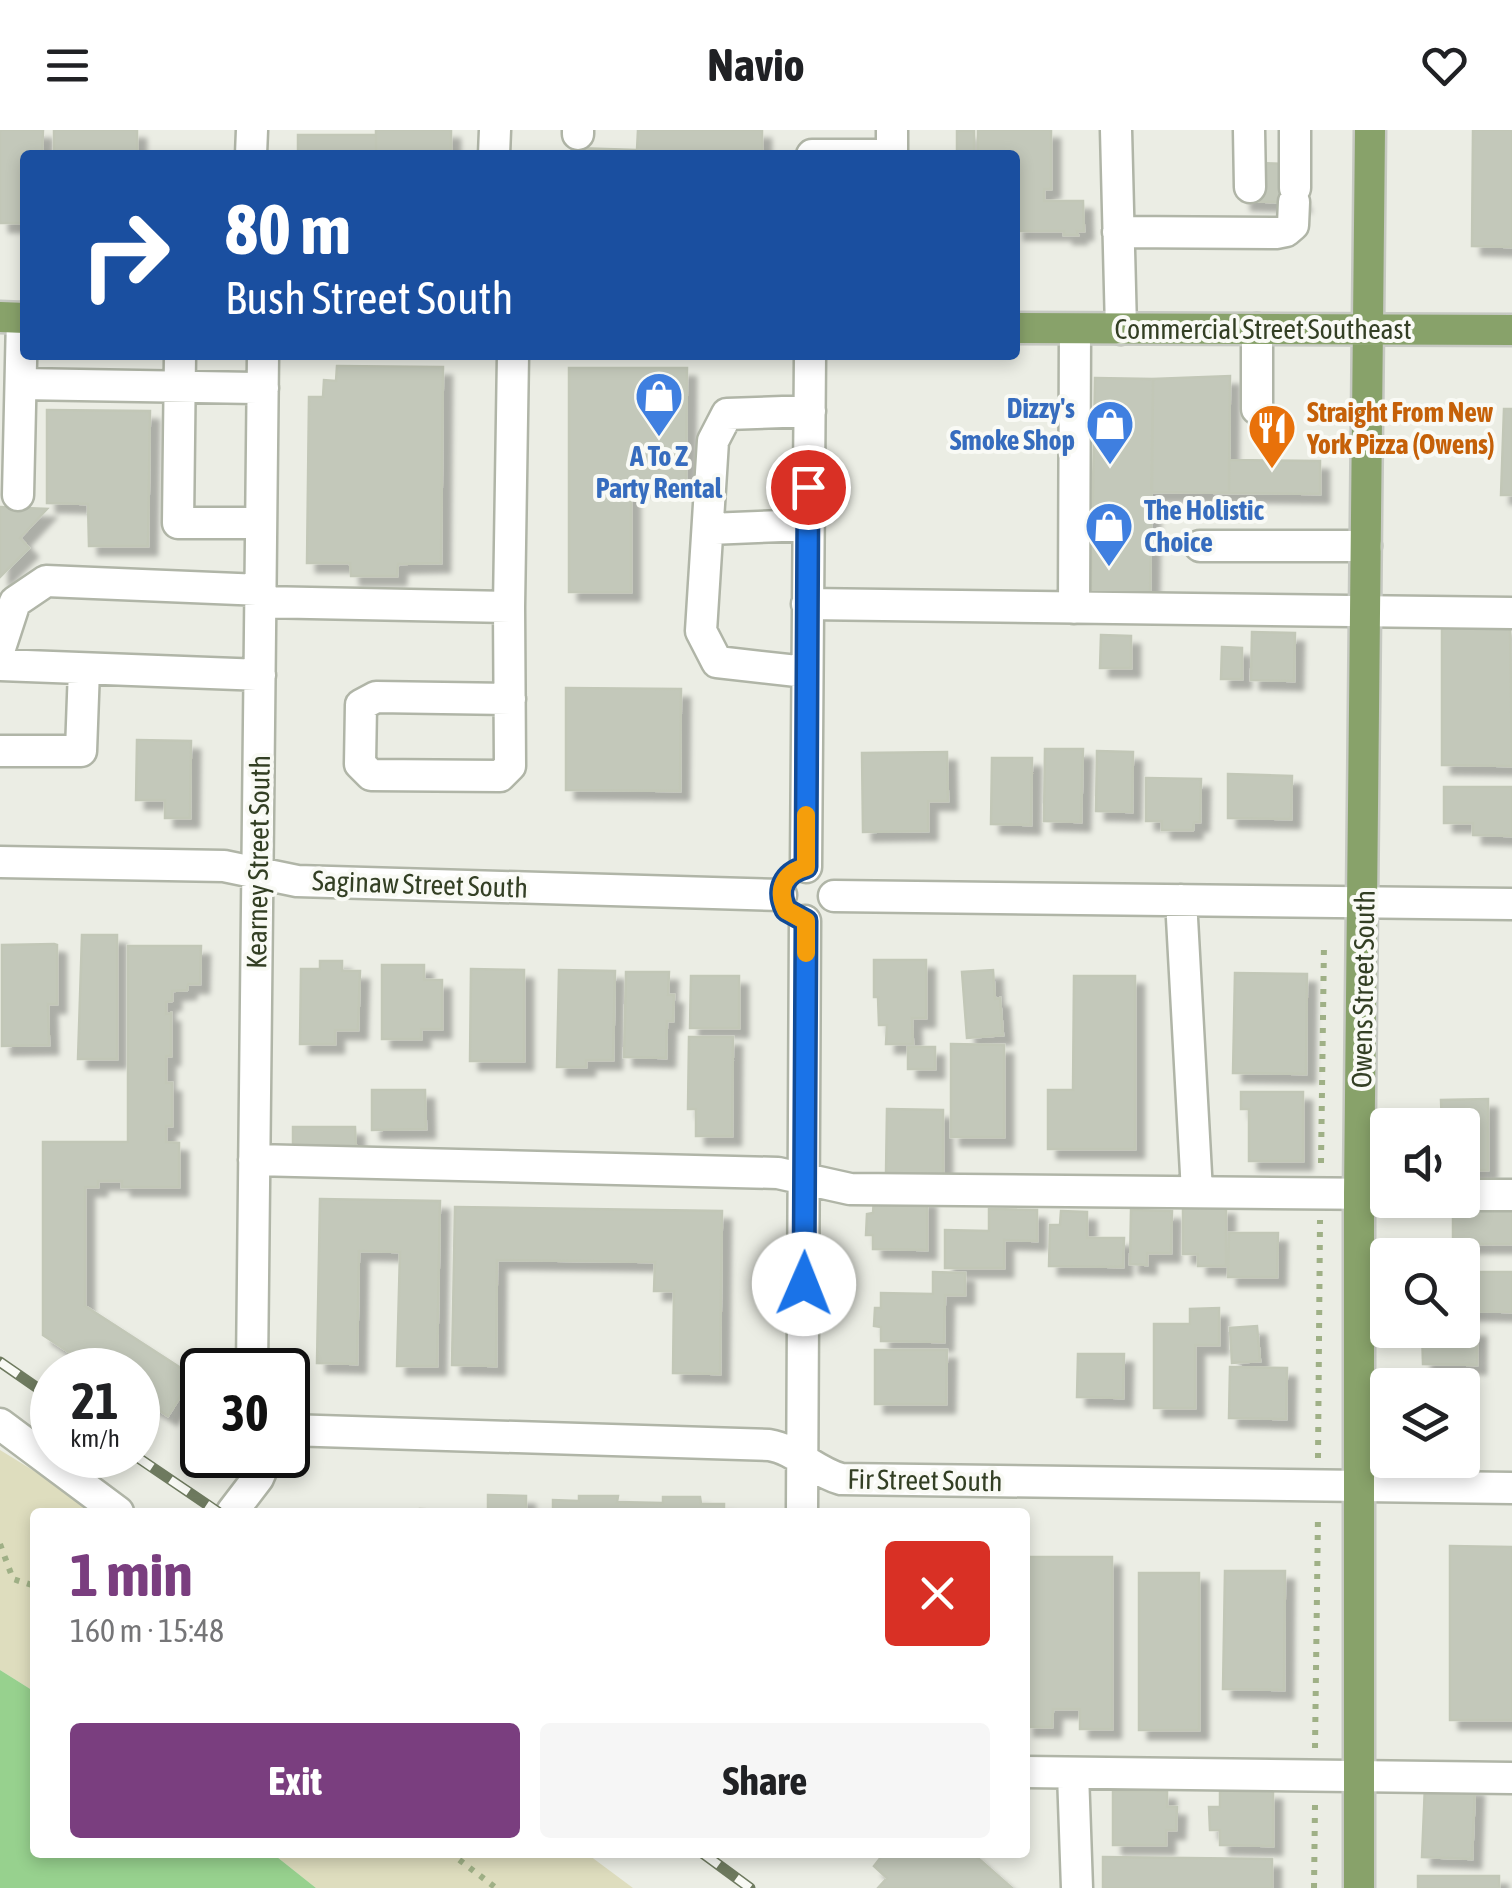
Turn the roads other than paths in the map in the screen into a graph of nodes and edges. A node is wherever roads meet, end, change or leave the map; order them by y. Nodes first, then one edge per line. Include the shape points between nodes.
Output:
1 (1116, 130) edge
2 (1249, 130) edge
3 (1295, 130) edge
4 (1370, 130) edge
5 (1118, 232) junction
6 (1249, 234) junction
7 (16, 318) edge
8 (1020, 328) edge
9 (1075, 328) junction
10 (1121, 328) junction
11 (1257, 330) junction
12 (1368, 330) junction
13 (1512, 330) edge
14 (180, 360) edge
15 (262, 360) edge
16 (513, 360) edge
17 (810, 360) edge
18 (20, 384) junction
19 (180, 386) junction
20 (263, 388) junction
21 (1257, 409) dead end
22 (810, 411) junction
23 (18, 495) dead end
24 (261, 524) junction
25 (808, 525) junction
26 (708, 528) junction
27 (1200, 546) dead end
28 (1366, 546) junction
29 (261, 596) junction
30 (807, 604) junction
31 (509, 607) junction
32 (1074, 608) junction
33 (1366, 611) junction
34 (1512, 613) edge
35 (0, 648) edge
36 (0, 666) edge
37 (84, 669) junction
38 (806, 672) junction
39 (260, 675) junction
40 (510, 699) junction
41 (0, 751) edge
42 (0, 862) edge
43 (806, 867) junction
44 (258, 873) junction
45 (781, 895) junction
46 (834, 896) junction
47 (1181, 900) junction
48 (1364, 903) junction
49 (1512, 904) edge
50 (806, 921) junction
51 (1370, 1108) edge
52 (254, 1160) junction
53 (806, 1178) junction
54 (1197, 1192) junction
55 (1370, 1194) edge
56 (1480, 1194) edge
57 (1512, 1195) edge
58 (1372, 1218) edge
59 (252, 1348) edge
60 (0, 1424) edge
61 (310, 1431) edge
62 (802, 1460) junction
63 (258, 1478) edge
64 (1358, 1488) junction
65 (1512, 1488) edge
66 (113, 1508) edge
67 (235, 1508) edge
68 (802, 1508) edge
69 (1030, 1772) edge
70 (1073, 1773) junction
71 (1358, 1777) junction
72 (1512, 1778) edge
73 (1077, 1888) edge
74 (1359, 1888) edge

1 - 5 street
2 - 6 street
3 - 6 street via 1293,225 1286,232
4 - 12 main road, Owens Street South
5 - 6 street
5 - 10 street
7 - 18 street
8 - 9 main road, Commercial Street Southeast
9 - 10 main road, Commercial Street Southeast
9 - 32 street
10 - 11 main road, Commercial Street Southeast
11 - 12 main road, Commercial Street Southeast
11 - 21 street
12 - 13 main road, Commercial Street Southeast
12 - 28 main road, Owens Street South
14 - 19 street
15 - 20 street, Kearney Street South
16 - 31 street
17 - 22 street
18 - 19 street
18 - 23 street
19 - 20 street
19 - 24 street via 178,523
20 - 24 street, Kearney Street South
22 - 25 street
22 - 26 street via 726,414 714,440
24 - 29 street, Kearney Street South
25 - 26 street
25 - 30 street
26 - 38 street via 701,631 717,662
27 - 28 street
28 - 33 main road, Owens Street South
29 - 31 street
29 - 35 street via 46,581 15,602
29 - 39 street, Kearney Street South
30 - 32 street
30 - 38 street
31 - 40 street
32 - 33 street
33 - 34 street
33 - 48 main road, Owens Street South
36 - 37 street
37 - 39 street
37 - 41 street via 80,751
38 - 43 street
39 - 44 street, Kearney Street South
40 - 40 street via 510,766 500,776 371,774 360,764 362,705 376,697
42 - 44 street, Saginaw Street South via 224,866
43 - 45 street via 791,873
43 - 46 street via 829,878
44 - 45 street, Saginaw Street South via 297,881
44 - 52 street, Kearney Street South
45 - 50 street via 786,910
46 - 47 street
46 - 50 street via 822,917
47 - 48 street
47 - 54 street
48 - 49 street
48 - 51 main road, Owens Street South
50 - 53 street
52 - 53 street via 778,1172
52 - 59 street, Kearney Street South
53 - 54 street via 850,1189
53 - 62 street
54 - 55 street
56 - 57 street
58 - 64 main road, Owens Street South
60 - 66 street
61 - 62 street, Fir Street South via 769,1444
62 - 64 street, Fir Street South via 841,1479
62 - 68 street
63 - 67 street
64 - 65 street, Fir Street South
64 - 71 main road, Owens Street South
69 - 70 street
70 - 71 street
70 - 73 street
71 - 72 street
71 - 74 main road, Owens Street South

